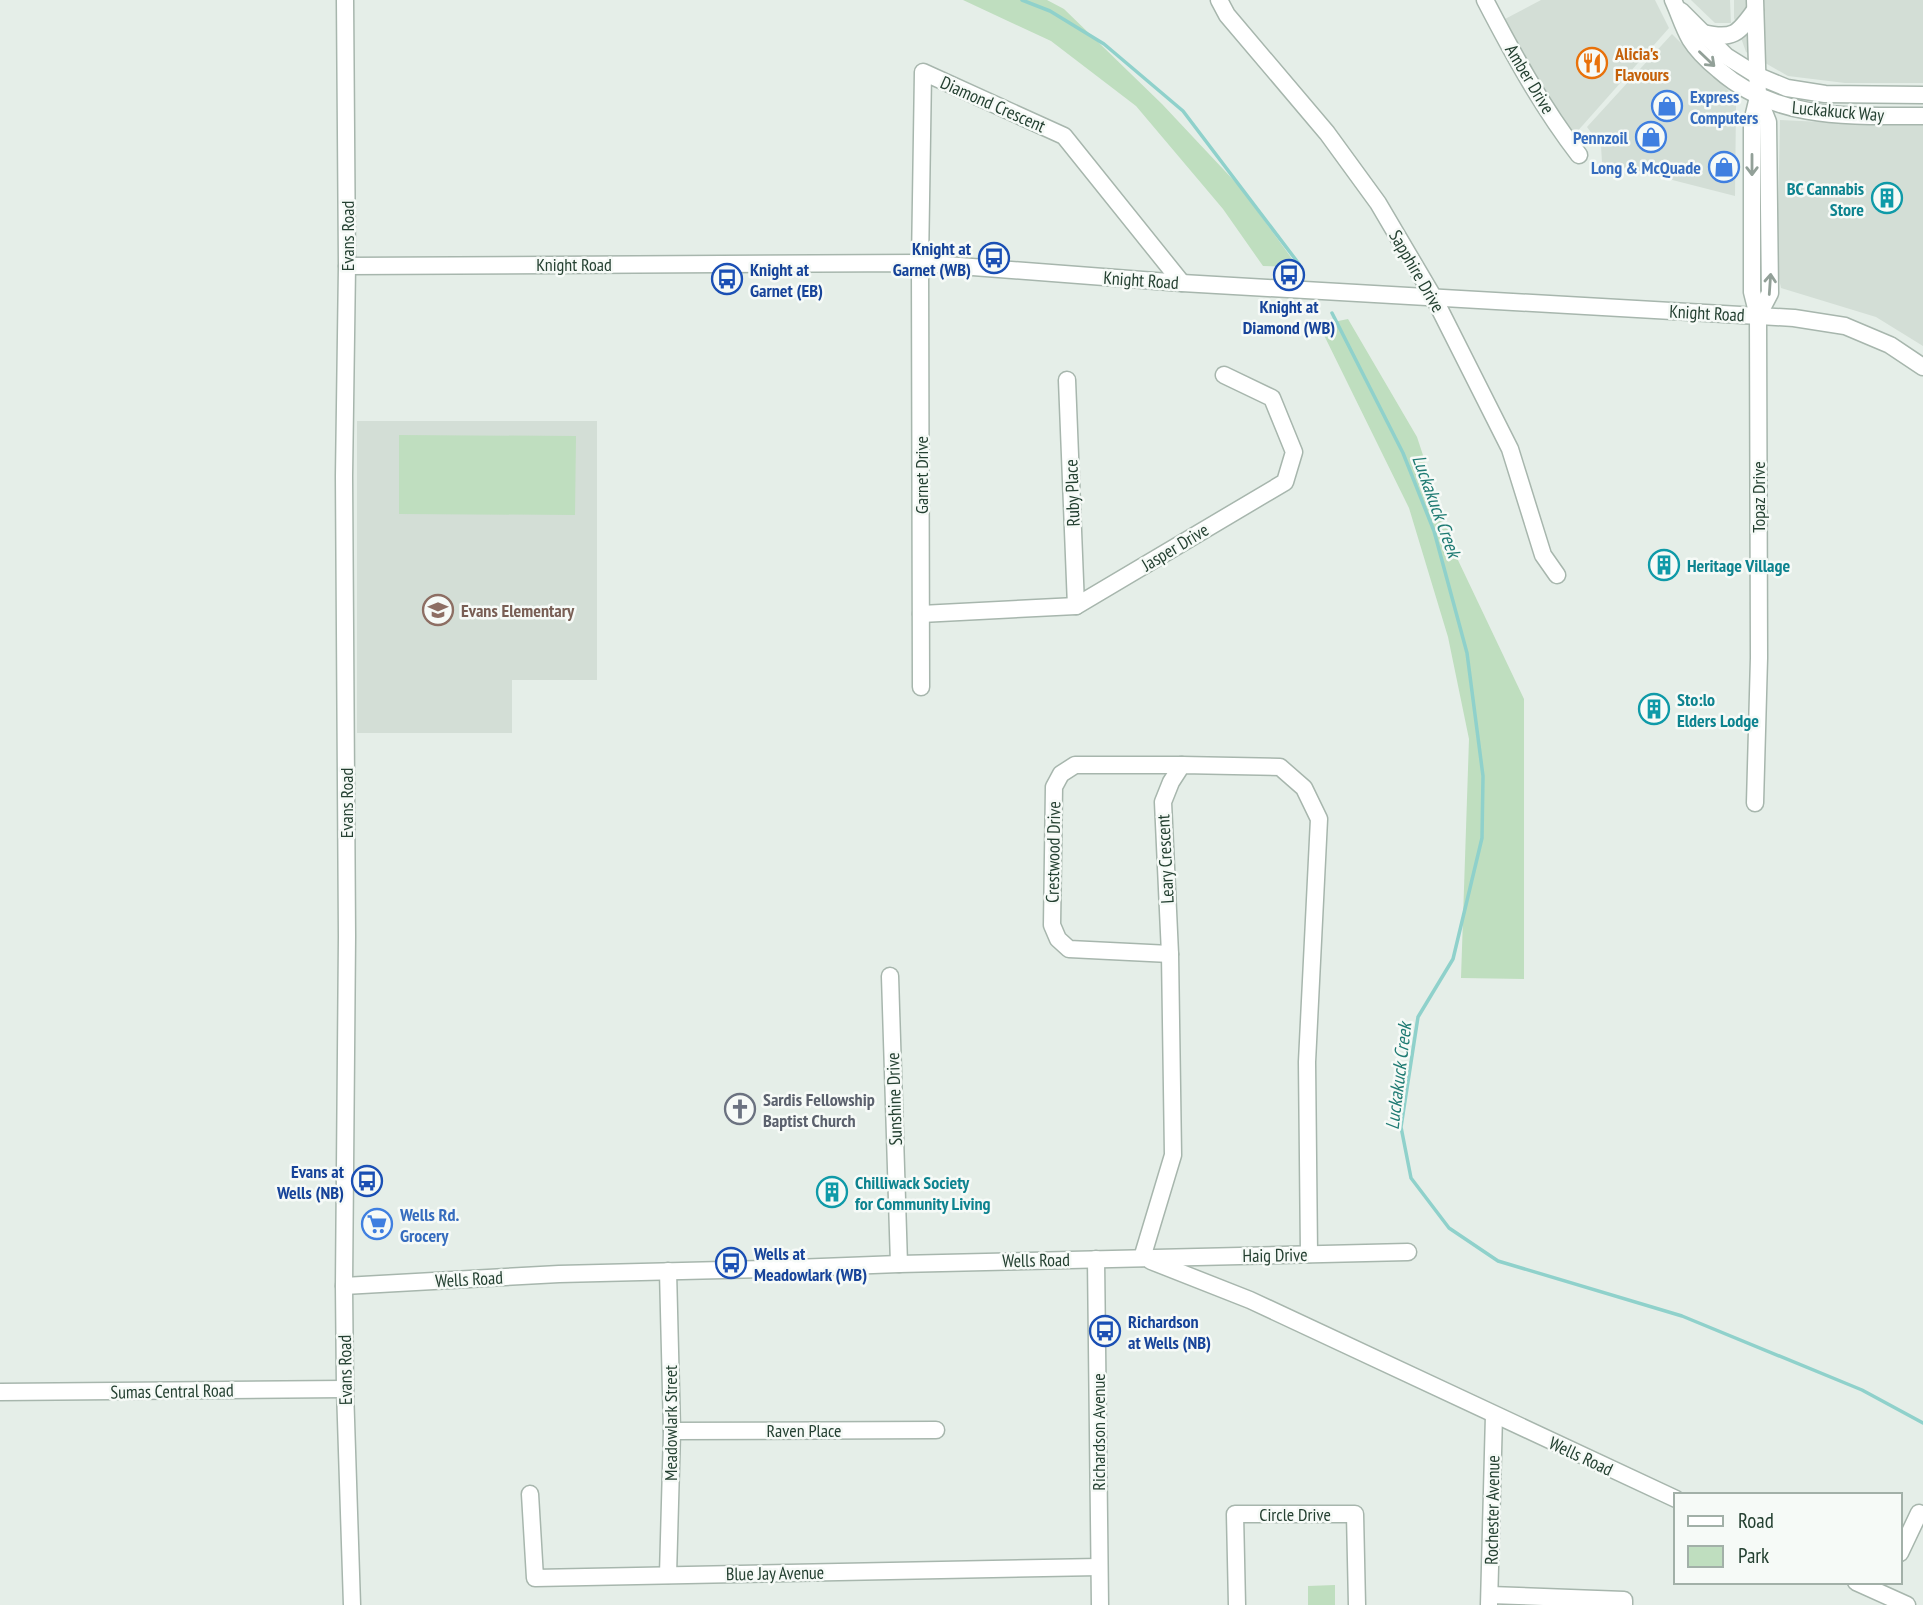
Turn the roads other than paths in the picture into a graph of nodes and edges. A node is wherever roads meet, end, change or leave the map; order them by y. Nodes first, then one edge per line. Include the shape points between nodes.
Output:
1 (345, 0) edge
2 (1219, 0) edge
3 (1485, 0) edge
4 (1674, 2) edge
5 (1755, 5) edge
6 (1702, 33) junction
7 (1758, 76) junction
8 (1923, 95) edge
9 (1758, 97) junction
10 (1923, 116) edge
11 (1579, 155) dead end
12 (920, 263) junction
13 (347, 266) junction
14 (1182, 283) junction
15 (1434, 298) junction
16 (1758, 316) junction
17 (1923, 367) edge
18 (1224, 375) dead end
19 (1067, 380) dead end
20 (1557, 575) dead end
21 (1076, 606) junction
22 (922, 614) junction
23 (921, 687) dead end
24 (1182, 765) junction
25 (1755, 803) dead end
26 (1170, 954) junction
27 (890, 976) dead end
28 (1408, 1252) dead end
29 (1309, 1254) junction
30 (1142, 1258) junction
31 (1096, 1259) junction
32 (899, 1264) junction
33 (668, 1271) junction
34 (344, 1286) junction
35 (345, 1389) junction
36 (0, 1392) edge
37 (1494, 1415) junction
38 (936, 1430) dead end
39 (672, 1431) junction
40 (530, 1494) dead end
41 (1674, 1498) edge
42 (1920, 1513) dead end
43 (1902, 1549) edge
44 (1099, 1567) junction
45 (668, 1575) junction
46 (1860, 1584) edge
47 (1883, 1594) edge
48 (1490, 1600) edge
49 (352, 1605) edge
50 (1100, 1605) edge
51 (1237, 1605) edge
52 (1357, 1605) edge
53 (1624, 1605) edge
54 (1907, 1605) edge

1 - 13 street, Evans Road
2 - 15 street, Sapphire Drive via 1327,132 1378,203
3 - 11 street, Amber Drive via 1525,76
4 - 6 street, Luckakuck Way
4 -> 9 street, Luckakuck Way via 1701,55
5 - 6 street via 1742,28 1732,34
5 - 7 street, Topaz Drive
6 - 7 street, Luckakuck Way via 1726,56
7 - 8 street, Luckakuck Way via 1787,88 1825,94
7 - 9 street, Topaz Drive
9 - 10 street, Luckakuck Way via 1825,114
9 - 16 street, Topaz Drive via 1752,122 1752,292
12 - 13 street, Knight Road
12 - 14 street, Knight Road
12 - 14 street, Diamond Crescent via 923,72 1063,136
12 - 22 street, Garnet Drive
13 - 34 street, Evans Road
14 - 15 street, Knight Road
15 - 16 street, Knight Road
15 - 20 street, Sapphire Drive via 1510,449 1543,555
16 - 17 street, Knight Road via 1845,326 1890,345
16 - 25 street, Topaz Drive
18 - 21 street, Jasper Drive via 1272,398 1294,452 1285,482
19 - 21 street, Ruby Place
21 - 22 street, Jasper Drive
22 - 23 street, Garnet Drive
24 - 26 street, Leary Crescent via 1163,803
24 - 26 street, Crestwood Drive via 1075,765 1061,774 1054,788 1052,925 1058,939 1069,949
24 - 29 street via 1280,768 1304,788 1319,819 1307,1062
26 - 30 street, Leary Crescent via 1172,1155
27 - 32 street, Sunshine Drive
28 - 29 street, Haig Drive
29 - 30 street, Haig Drive
30 - 31 street, Wells Road
30 - 37 street, Wells Road via 1250,1300
31 - 32 street, Wells Road
31 - 44 street, Richardson Avenue
32 - 33 street, Wells Road
33 - 34 street, Wells Road
33 - 39 street, Meadowlark Street
34 - 35 street, Evans Road
35 - 36 street, Sumas Central Road
35 - 49 street, Evans Road
37 - 41 street, Wells Road
37 - 48 street, Rochester Avenue
38 - 39 street, Raven Place
39 - 45 street, Meadowlark Street
40 - 45 street, Blue Jay Avenue via 535,1578
42 - 43 street
44 - 45 street, Blue Jay Avenue
44 - 50 street, Richardson Avenue
46 - 47 street
47 - 54 street
48 - 53 street via 1624,1600
51 - 52 street, Circle Drive via 1235,1514 1355,1514

